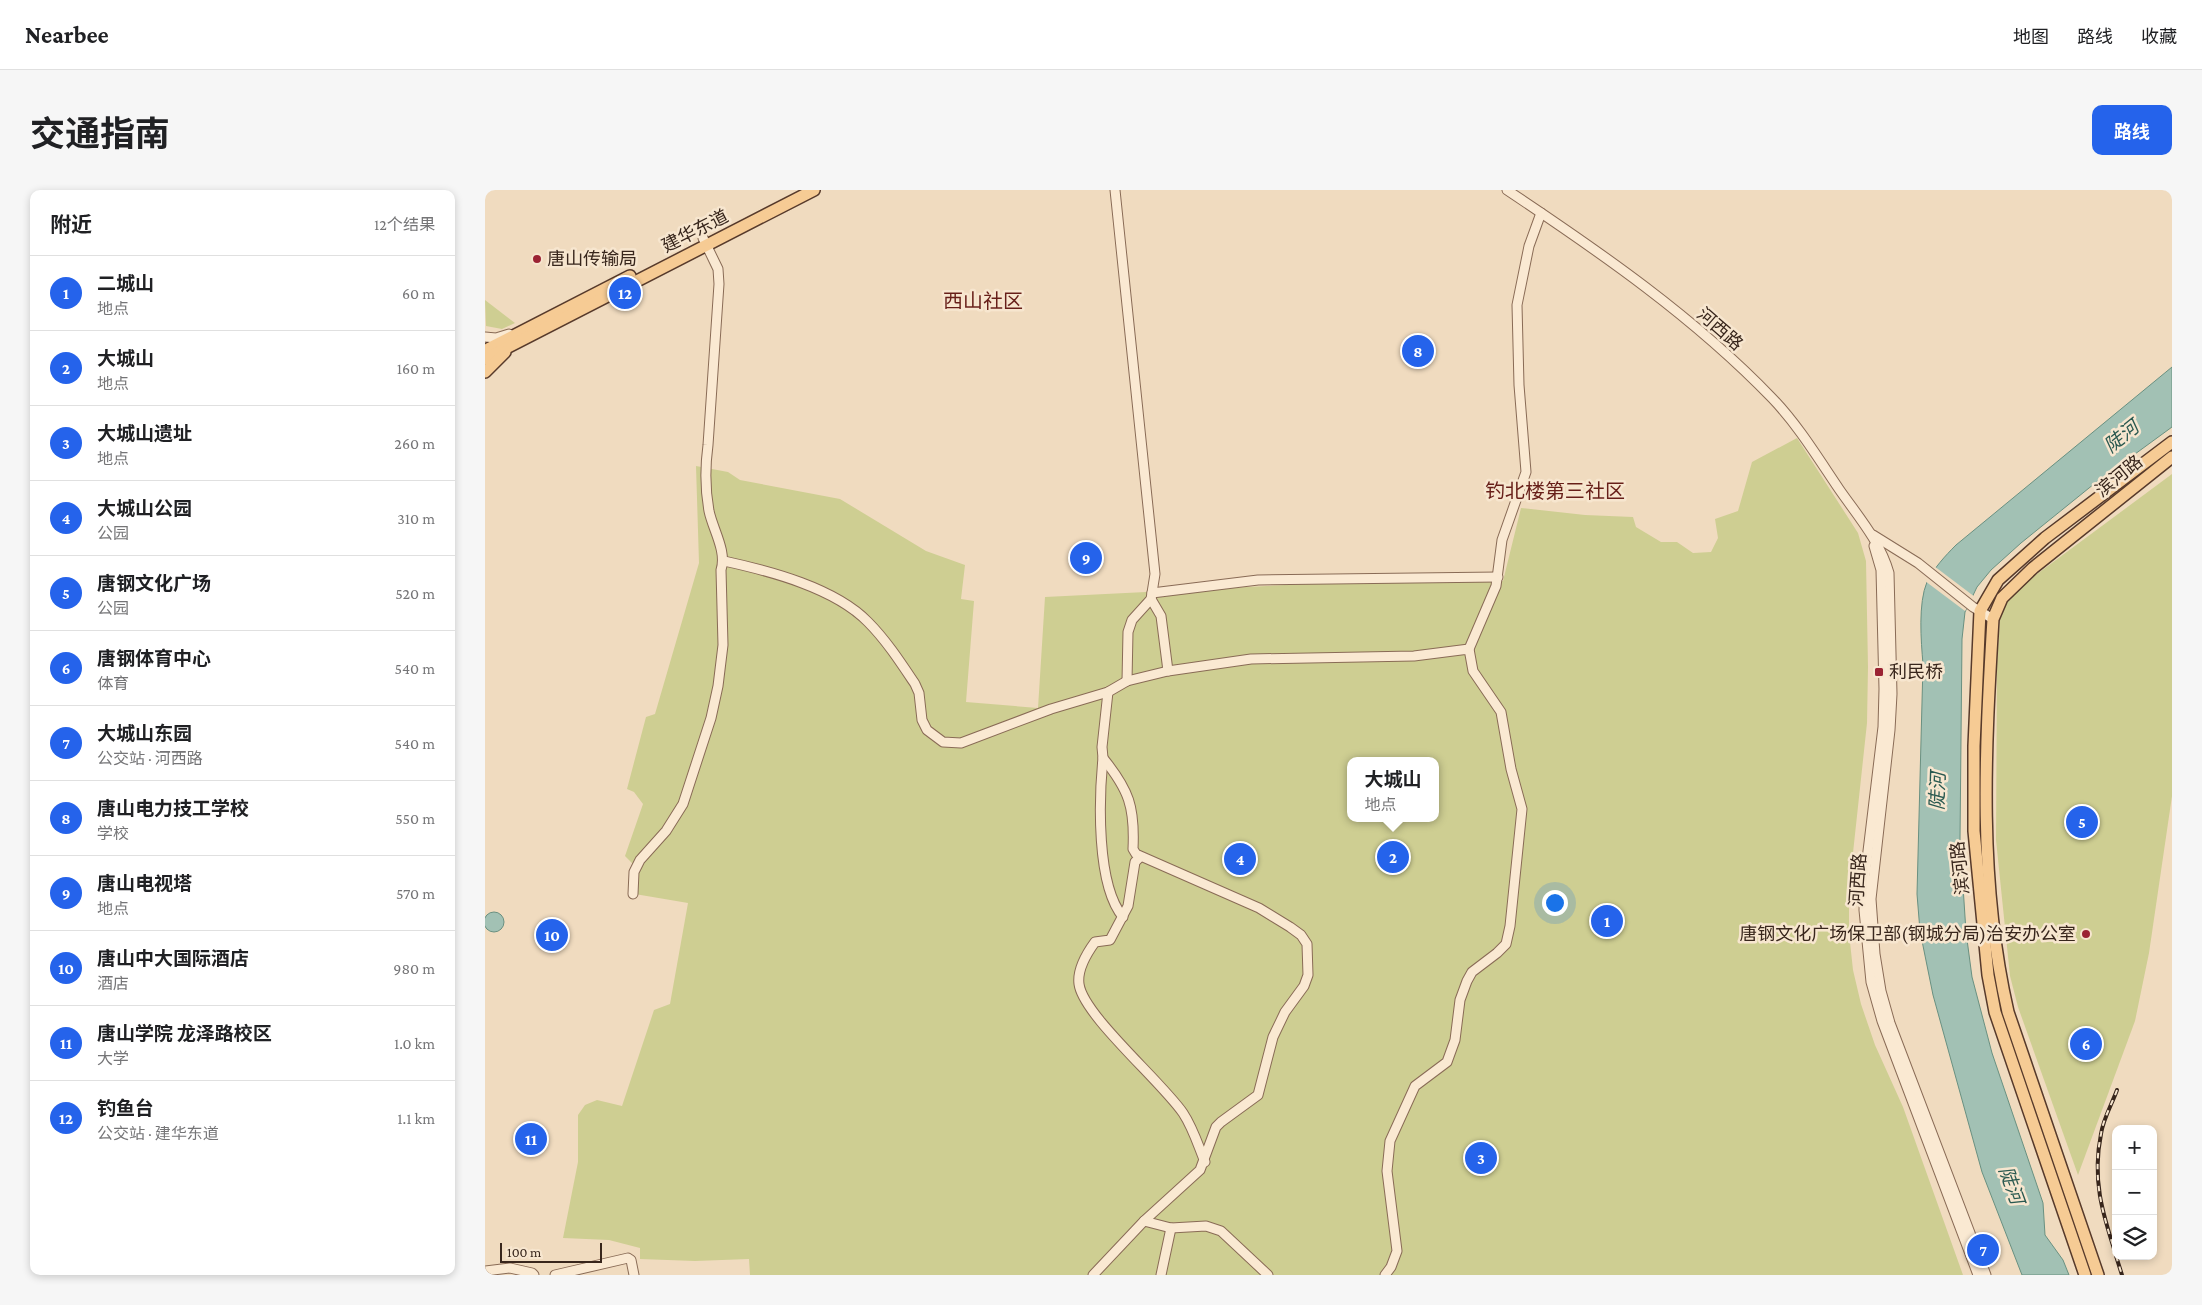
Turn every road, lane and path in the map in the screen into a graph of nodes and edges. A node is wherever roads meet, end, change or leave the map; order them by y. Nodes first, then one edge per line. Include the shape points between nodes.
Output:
1 (798, 190) edge
2 (814, 190) edge
3 (1115, 190) edge
4 (1507, 190) edge
5 (1541, 212) junction
6 (704, 242) junction
7 (528, 329) junction
8 (485, 337) edge
9 (485, 343) edge
10 (508, 348) junction
11 (485, 351) edge
12 (485, 359) edge
13 (485, 372) edge
14 (2172, 442) edge
15 (2172, 457) edge
16 (1871, 534) junction
17 (724, 561) junction
18 (1498, 577) junction
19 (1151, 596) junction
20 (1977, 609) junction
21 (1993, 619) junction
22 (1469, 649) junction
23 (1168, 671) junction
24 (1127, 681) junction
25 (1108, 692) junction
26 (1103, 758) junction
27 (1140, 857) junction
28 (633, 894) dead end
29 (1123, 916) junction
30 (1205, 1162) junction
31 (1144, 1221) junction
32 (1171, 1228) junction
33 (485, 1271) edge
34 (534, 1275) edge
35 (555, 1275) edge
36 (634, 1275) edge
37 (1093, 1275) edge
38 (1161, 1275) edge
39 (1268, 1275) edge
40 (1385, 1275) edge
41 (1978, 1275) edge
42 (1986, 1275) edge
43 (2085, 1275) edge
44 (2098, 1275) edge

1 - 6 main road, 建华东道
2 - 6 main road, 建华东道
3 - 19 street via 1155,574
4 - 5 street, 河西路
5 - 16 street, 河西路 via 1643,286 1714,344 1772,398
5 - 18 street via 1529,246 1517,305 1526,472 1502,540
6 - 7 main road, 建华东道
6 - 10 main road, 建华东道
6 - 17 street via 718,269 719,284 705,466 709,511
7 - 8 street via 496,338
7 - 9 main road via 509,338
7 - 11 main road, 建华东道
10 - 12 main road, 建华东道
10 - 13 main road
14 - 20 main road, 滨河路 via 2045,538 1998,580
15 - 21 main road, 滨河路 via 2033,568 2002,598
16 - 20 street
16 - 41 street, 河西路 via 1881,570 1884,689 1883,727 1863,910 1868,962 1882,1021
16 - 42 street, 河西路 via 1889,573 1892,694 1871,899 1875,954 1890,1023
17 - 25 street via 753,567 826,592 867,621 915,684 927,730 943,742 961,743 978,738 1051,709
17 - 28 street via 721,570 723,644 711,718 683,804 666,831 640,860 634,872
18 - 19 street via 1258,580
18 - 22 street
19 - 23 street via 1161,616
19 - 24 street via 1132,620 1128,632
20 - 21 street
20 - 43 main road, 滨河路 via 1974,831 1988,975 1995,1012
21 - 44 main road, 滨河路 via 1985,826 1987,873 2003,991
22 - 23 street via 1414,656 1251,659
22 - 40 street via 1473,671 1501,712 1522,809 1510,926 1506,944 1472,972 1467,981 1447,1062 1415,1086 1390,1141 1387,1171 1397,1252
23 - 24 street
24 - 25 street
25 - 26 street
26 - 27 street via 1120,779 1132,807 1133,849
26 - 29 street via 1100,827 1111,898
27 - 29 street via 1135,862 1131,896
27 - 30 street via 1259,908 1291,927 1307,944 1308,975 1273,1037 1259,1095 1216,1127
29 - 30 street via 1110,940 1095,942 1086,956 1079,986 1090,1010 1183,1113
30 - 31 street
31 - 32 street
31 - 37 street
32 - 38 street
32 - 39 street via 1196,1225 1221,1231
33 - 34 street via 510,1268 533,1272
35 - 36 street via 628,1258

